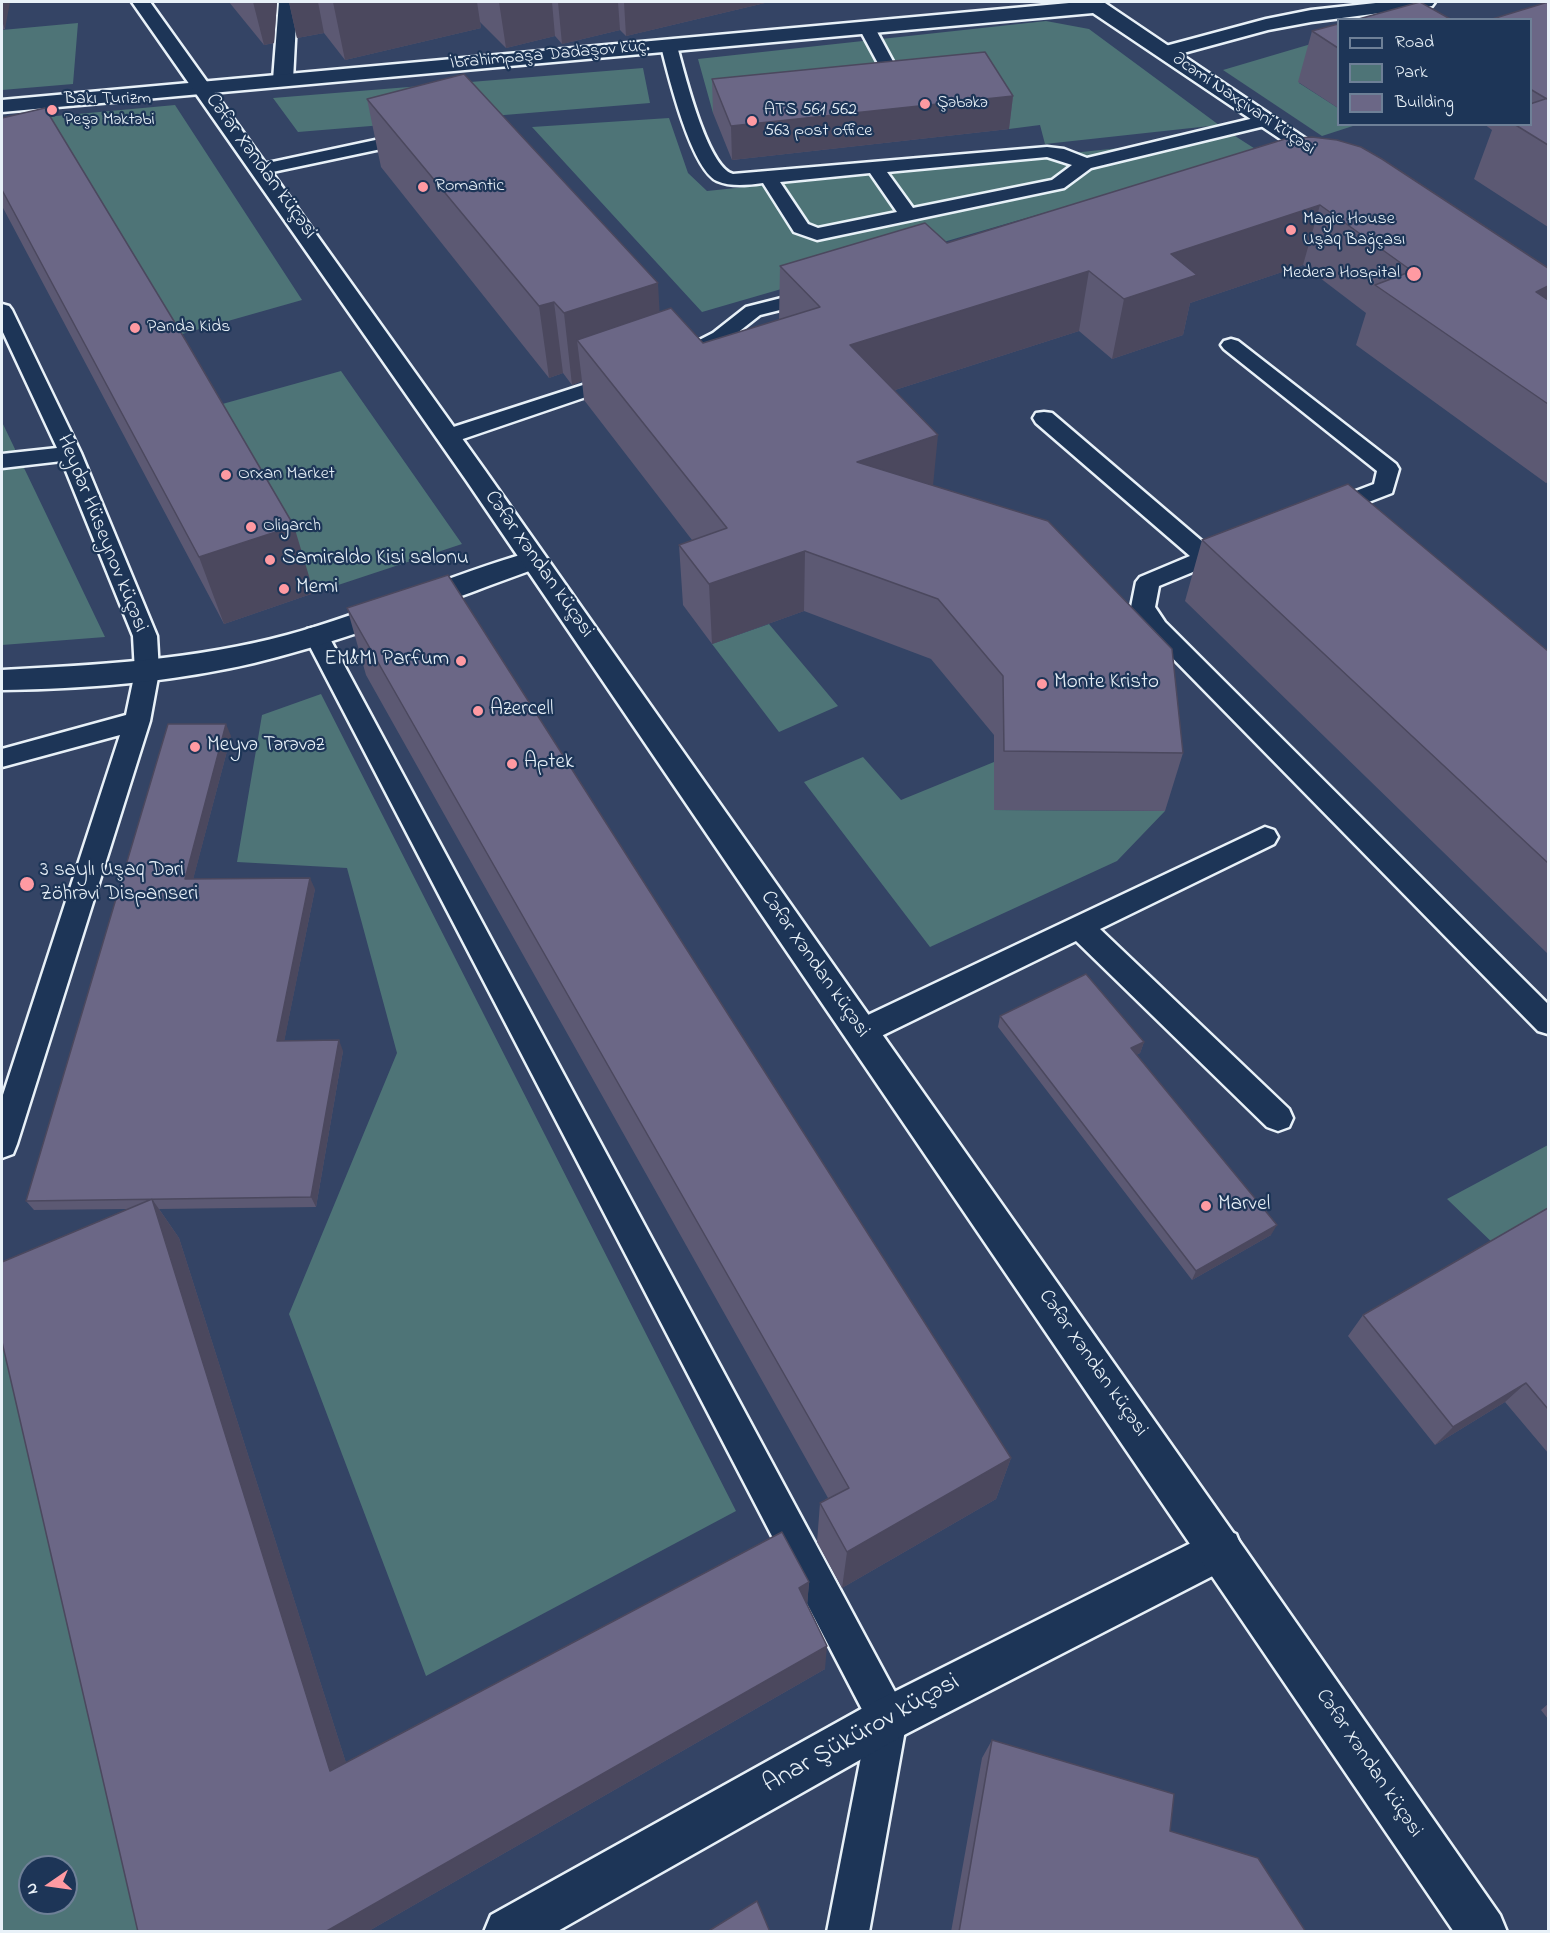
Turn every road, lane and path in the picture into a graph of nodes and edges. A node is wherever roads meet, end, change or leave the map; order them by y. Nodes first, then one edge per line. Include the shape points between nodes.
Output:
1 (141, 2) edge
2 (288, 2) edge
3 (1426, 2) edge
4 (1094, 4) edge
5 (1404, 4) junction
6 (1427, 18) edge
7 (867, 28) junction
8 (669, 46) junction
9 (1165, 52) junction
10 (283, 80) junction
11 (894, 80) edge
12 (203, 87) junction
13 (2, 106) edge
14 (1267, 120) junction
15 (432, 134) edge
16 (1330, 163) junction
17 (1085, 164) junction
18 (875, 167) junction
19 (263, 169) junction
20 (1309, 170) edge
21 (1350, 176) edge
22 (768, 177) junction
23 (909, 216) junction
24 (833, 291) edge
25 (2, 310) edge
26 (675, 336) edge
27 (1231, 345) dead end
28 (690, 354) junction
29 (667, 362) edge
30 (634, 374) edge
31 (1044, 418) dead end
32 (449, 436) junction
33 (70, 453) junction
34 (2, 461) edge
35 (1307, 518) edge
36 (1251, 540) edge
37 (1207, 558) junction
38 (534, 560) junction
39 (316, 635) junction
40 (147, 672) junction
41 (2, 680) edge
42 (137, 721) junction
43 (2, 758) edge
44 (1264, 837) dead end
45 (1079, 927) junction
46 (1548, 1022) edge
47 (861, 1032) junction
48 (1278, 1119) dead end
49 (2, 1144) edge
50 (1221, 1549) junction
51 (888, 1719) junction
52 (508, 1932) edge
53 (848, 1932) edge
54 (1483, 1932) edge

1 - 12 street, Cəfər Xəndan küçəsi
2 - 10 street
3 - 5 street
4 - 7 street, İbrahimpaşa Dadaşov küç.
4 - 9 street, Əcəmi Naxçivani küçəsi
5 - 6 lane
5 - 9 street via 1266,25
7 - 8 street, İbrahimpaşa Dadaşov küç.
7 - 11 lane
8 - 10 street, İbrahimpaşa Dadaşov küç.
8 - 22 lane via 689,116 712,167 722,177
9 - 14 street, Əcəmi Naxçivani küçəsi
10 - 12 street, İbrahimpaşa Dadaşov küç.
12 - 13 street, İbrahimpaşa Dadaşov küç.
12 - 19 street, Cəfər Xəndan küçəsi
14 - 16 street, Əcəmi Naxçivani küçəsi
14 - 17 lane
15 - 19 lane
16 - 20 lane
16 - 21 street, Əcəmi Naxçivani küçəsi
17 - 18 lane via 1047,152
17 - 23 lane via 1058,184
18 - 22 lane
18 - 23 lane
19 - 32 street, Cəfər Xəndan küçəsi
22 - 23 lane via 801,228 809,232 832,232
24 - 28 lane via 753,311
25 - 33 lane, Heydər Hüseynov küçəsi
26 - 28 lane
27 - 35 lane via 1388,469 1384,488
28 - 29 lane
30 - 32 lane
31 - 37 lane
32 - 38 street, Cəfər Xəndan küçəsi
33 - 34 lane
33 - 40 lane, Heydər Hüseynov küçəsi via 145,636
36 - 37 lane
37 - 46 lane via 1148,582 1143,607 1157,628
38 - 39 street
38 - 47 street, Cəfər Xəndan küçəsi
39 - 40 street via 254,653
39 - 51 lane
40 - 41 street
40 - 42 lane, Heydər Hüseynov küçəsi
42 - 43 lane
42 - 49 lane, Heydər Hüseynov küçəsi
44 - 45 lane
45 - 47 lane
45 - 48 lane
47 - 50 street, Cəfər Xəndan küçəsi
50 - 51 street, Anar Şükürov küçəsi
50 - 54 street, Cəfər Xəndan küçəsi
51 - 52 street, Anar Şükürov küçəsi
51 - 53 lane

